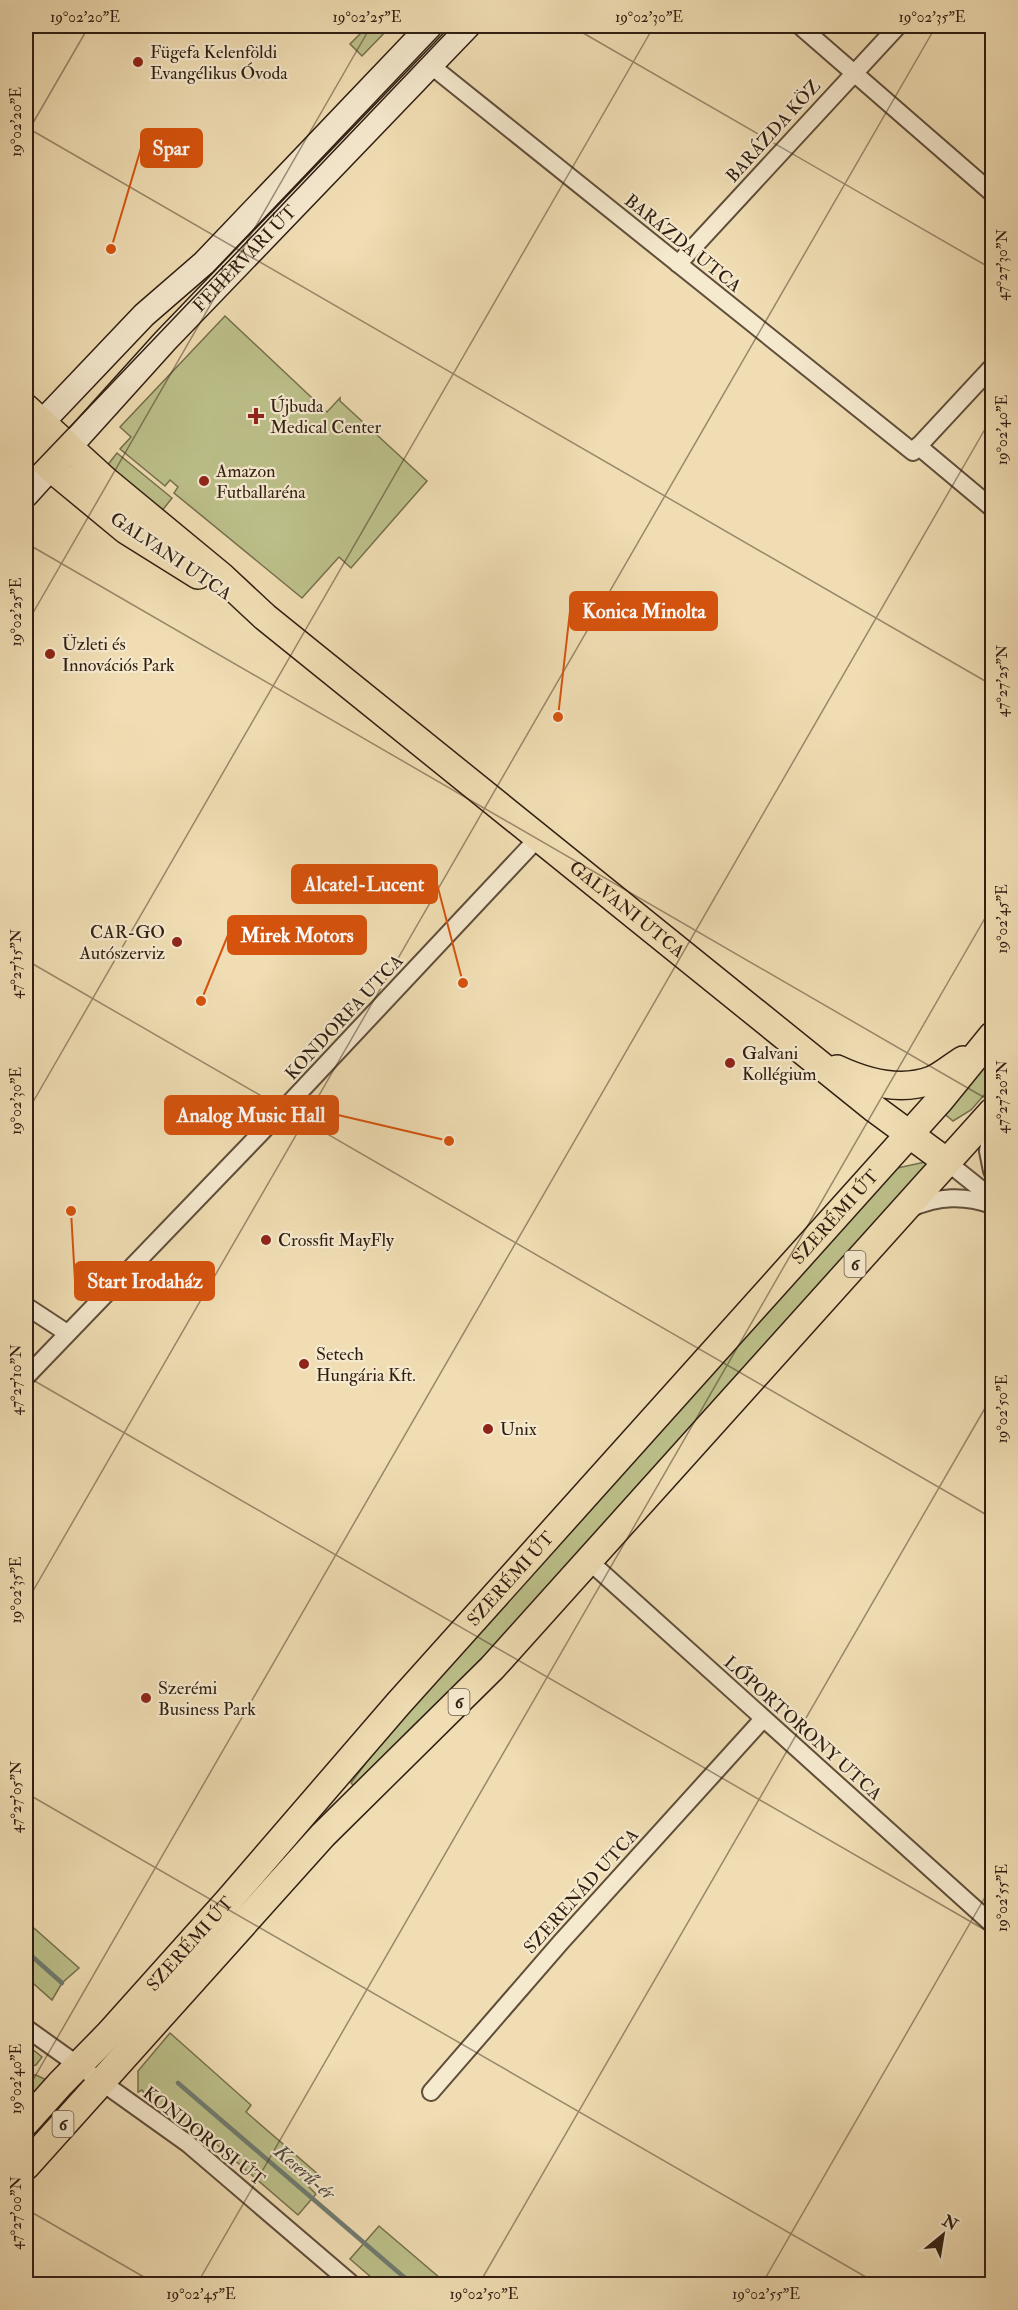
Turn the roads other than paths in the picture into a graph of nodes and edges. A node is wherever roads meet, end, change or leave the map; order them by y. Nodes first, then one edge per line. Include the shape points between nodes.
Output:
1 (430, 26) edge
2 (468, 26) edge
3 (801, 26) edge
4 (898, 26) edge
5 (429, 64) junction
6 (854, 72) junction
7 (993, 193) edge
8 (678, 264) junction
9 (993, 367) edge
10 (30, 428) edge
11 (70, 448) junction
12 (915, 449) junction
13 (51, 468) junction
14 (26, 495) edge
15 (993, 508) edge
16 (265, 617) junction
17 (539, 837) junction
18 (985, 1044) edge
19 (812, 1057) junction
20 (993, 1112) edge
21 (993, 1126) edge
22 (908, 1135) junction
23 (947, 1162) junction
24 (993, 1171) edge
25 (993, 1198) edge
26 (993, 1205) edge
27 (902, 1212) junction
28 (26, 1306) edge
29 (67, 1334) junction
30 (26, 1377) edge
31 (589, 1562) junction
32 (764, 1719) junction
33 (993, 1924) edge
34 (26, 2028) edge
35 (78, 2066) junction
36 (101, 2081) junction
37 (431, 2092) dead end
38 (26, 2122) edge
39 (26, 2166) edge
40 (352, 2284) edge

1 - 10 street, FEHÉRVÁRI ÚT via 204,263 144,315
2 - 5 street, FEHÉRVÁRI ÚT
3 - 6 street
4 - 6 street, BARÁZDA KÖZ
5 - 8 street, BARÁZDA UTCA
5 - 11 street, FEHÉRVÁRI ÚT via 165,340
6 - 7 street
6 - 8 street, BARÁZDA KÖZ
8 - 12 street, BARÁZDA UTCA
9 - 12 street
10 - 11 main road, GALVANI UTCA
10 - 13 main road, GALVANI UTCA
11 - 13 street, FEHÉRVÁRI ÚT
11 - 16 main road, GALVANI UTCA
12 - 15 street, BARÁZDA UTCA
13 - 14 street, FEHÉRVÁRI ÚT
13 - 16 main road, GALVANI UTCA via 126,530
16 - 17 main road, GALVANI UTCA
17 - 19 main road, GALVANI UTCA
17 - 29 street, KONDORFA UTCA
18 - 19 main road via 931,1080 898,1087 847,1074
18 - 22 main road, SZERÉMI ÚT / 6
19 - 22 main road, GALVANI UTCA
20 - 23 main road, SZERÉMI ÚT / 6
21 - 24 street via 988,1151
22 - 23 main road, GALVANI UTCA
22 - 35 main road, SZERÉMI ÚT / 6
23 - 25 street, GALVANI UTCA
23 - 27 main road, SZERÉMI ÚT / 6
26 - 27 street via 963,1197 943,1198
27 - 31 main road, SZERÉMI ÚT / 6
28 - 29 street
29 - 30 street, KONDORFA UTCA
31 - 32 street, LŐPORTORONY UTCA
31 - 36 main road, SZERÉMI ÚT / 6 via 484,1676 323,1835
32 - 33 street, LŐPORTORONY UTCA
32 - 37 street, SZERENÁD UTCA
34 - 35 street, KONDOROSI ÚT
35 - 36 street, KONDOROSI ÚT
35 - 38 main road, SZERÉMI ÚT / 6
36 - 39 main road, SZERÉMI ÚT / 6
36 - 40 street, KONDOROSI ÚT via 187,2143

